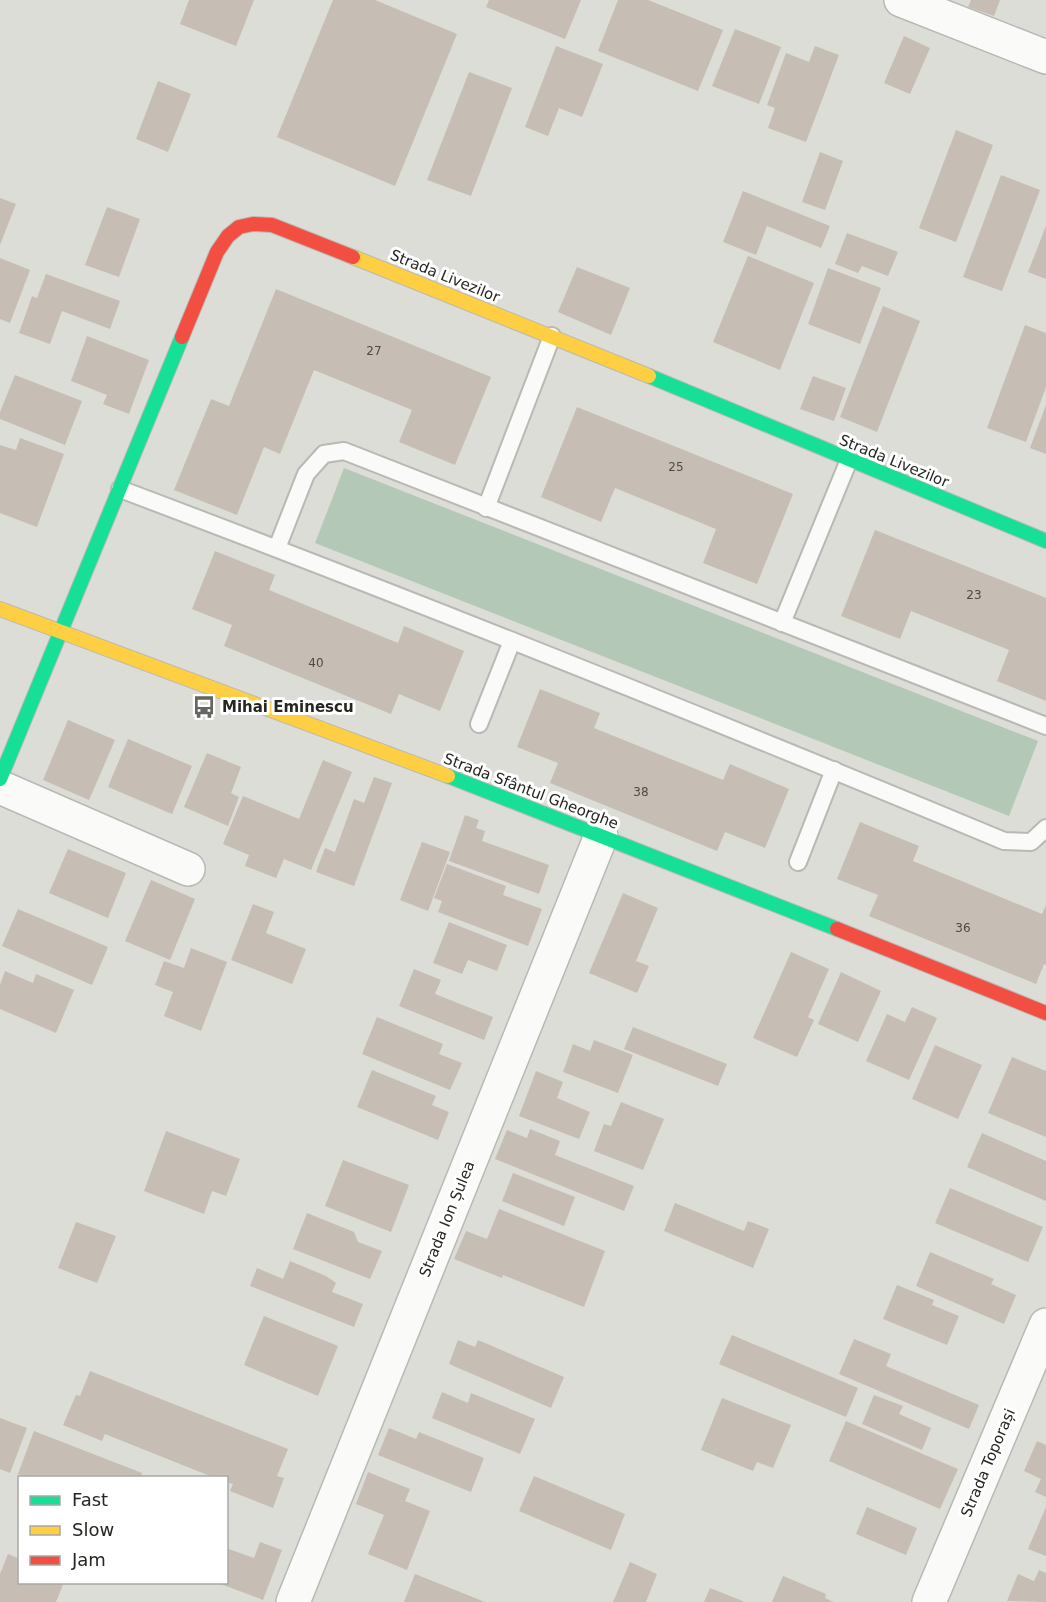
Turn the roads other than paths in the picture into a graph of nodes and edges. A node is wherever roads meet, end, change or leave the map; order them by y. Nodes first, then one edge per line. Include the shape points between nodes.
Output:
1 (901, 0) edge
2 (1046, 57) edge
3 (552, 336) junction
4 (849, 460) junction
5 (120, 489) junction
6 (486, 508) junction
7 (1046, 541) edge
8 (276, 548) junction
9 (0, 609) edge
10 (782, 623) junction
11 (59, 630) junction
12 (512, 641) junction
13 (479, 724) dead end
14 (1046, 726) edge
15 (834, 770) junction
16 (0, 779) edge
17 (0, 787) edge
18 (1046, 828) edge
19 (601, 836) junction
20 (798, 862) dead end
21 (188, 869) dead end
22 (1046, 1014) edge
23 (1046, 1324) edge
24 (293, 1602) edge
25 (929, 1602) edge

1 - 2 street
3 - 4 street, Strada Livezilor
3 - 5 street, Strada Livezilor via 272,225 240,226 227,235 217,252
3 - 6 lane
4 - 7 street, Strada Livezilor
4 - 10 lane
5 - 8 lane
5 - 11 street, Strada Livezilor
6 - 8 lane via 344,451 324,454 306,474
6 - 10 lane
8 - 12 lane
9 - 11 street, Strada Sfântul Gheorghe
10 - 14 lane
11 - 16 street, Strada Livezilor
11 - 19 street, Strada Sfântul Gheorghe
12 - 13 lane
12 - 15 lane
15 - 18 lane via 1004,841 1031,842
15 - 20 lane
17 - 21 street
19 - 22 street, Strada Sfântul Gheorghe
19 - 24 street, Strada Ion Șulea
23 - 25 street, Strada Toporași

